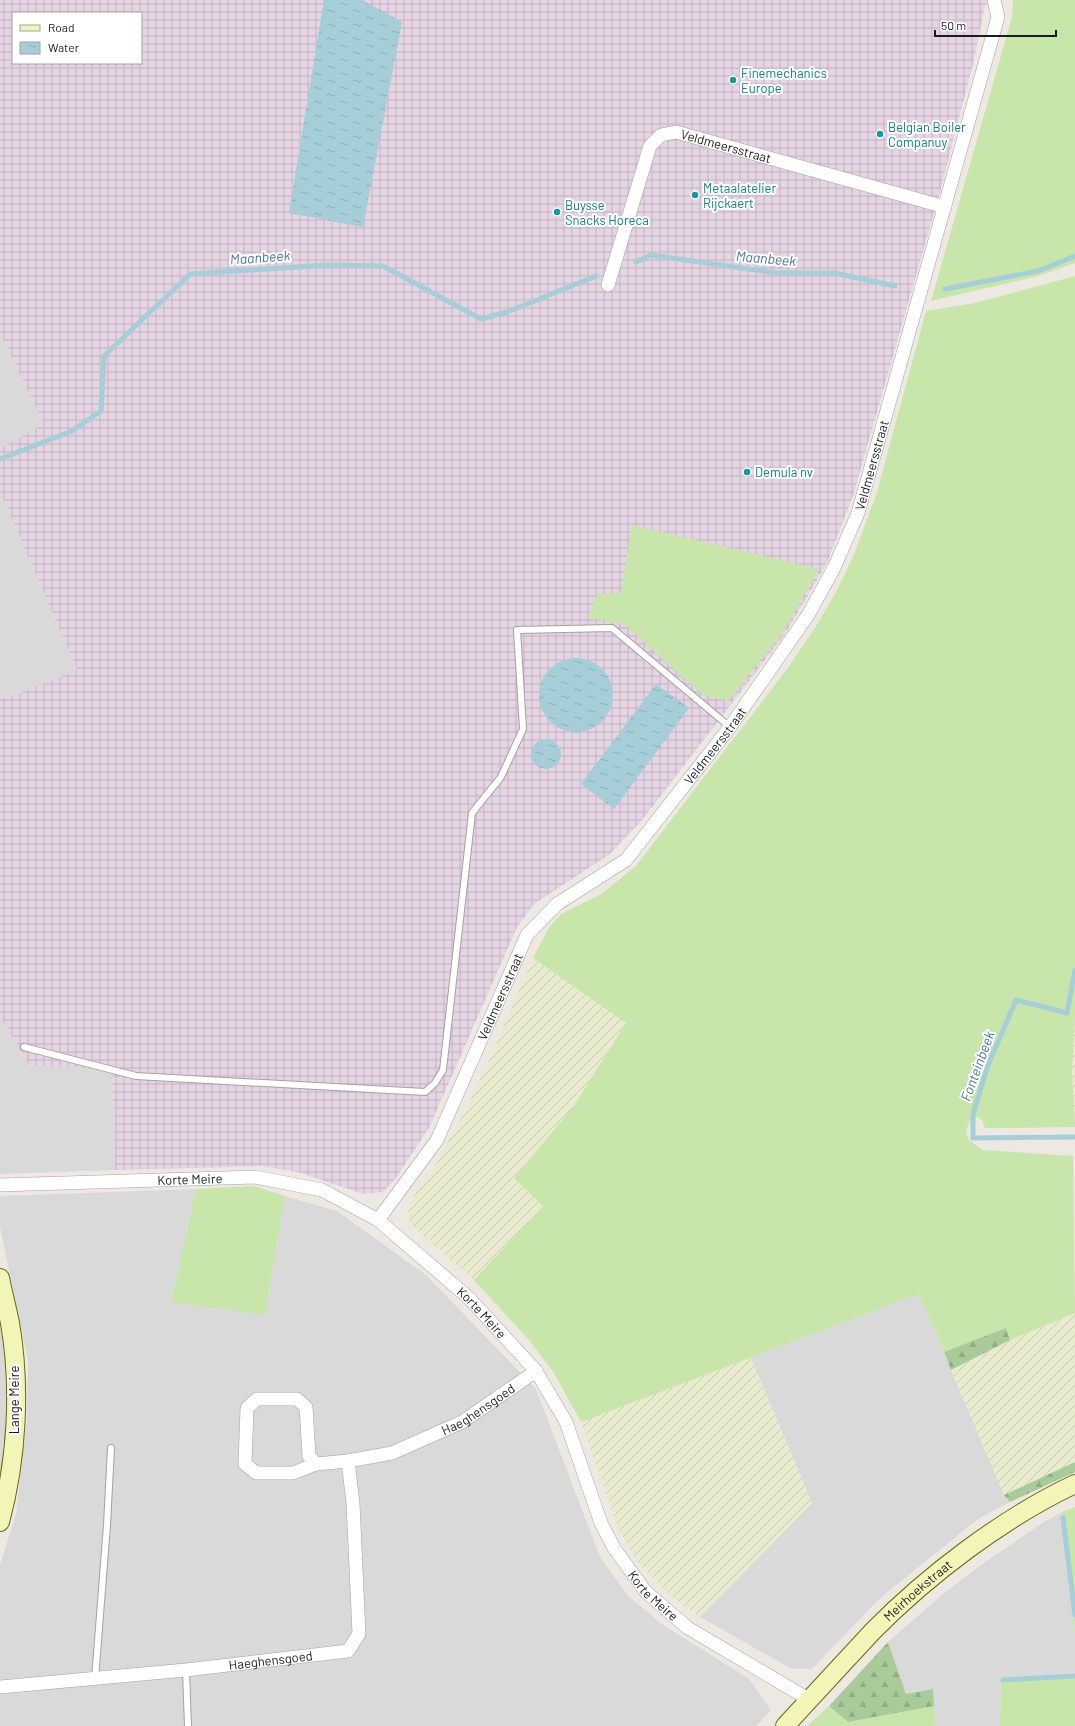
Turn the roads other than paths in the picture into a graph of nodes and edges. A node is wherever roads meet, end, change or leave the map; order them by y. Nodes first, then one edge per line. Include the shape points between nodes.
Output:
1 (994, 0) edge
2 (945, 207) junction
3 (608, 285) dead end
4 (730, 727) junction
5 (24, 1047) dead end
6 (0, 1185) edge
7 (378, 1220) junction
8 (0, 1278) edge
9 (536, 1371) junction
10 (111, 1448) dead end
11 (348, 1461) junction
12 (316, 1464) junction
13 (1075, 1484) edge
14 (0, 1522) edge
15 (186, 1670) junction
16 (94, 1679) junction
17 (0, 1687) edge
18 (810, 1700) junction
19 (188, 1726) edge
20 (785, 1726) edge

1 - 2 street, Veldmeersstraat via 998,17
2 - 3 street, Veldmeersstraat via 676,132 661,135 650,146
2 - 4 street, Veldmeersstraat via 858,513 834,568 808,615
4 - 5 lane via 612,628 517,630 523,729 501,777 472,813 442,1070 435,1083 425,1092 136,1076
4 - 7 street, Veldmeersstraat via 626,860 557,904 527,935 437,1140
6 - 7 street, Korte Meire via 255,1177 322,1190
7 - 9 street, Korte Meire via 469,1298
8 - 14 street, Lange Meire via 10,1323 15,1371 12,1465
9 - 11 street, Haeghensgoed via 462,1422 392,1453
9 - 18 street, Korte Meire via 566,1422 602,1523 614,1548 646,1592 688,1628
10 - 16 lane
11 - 12 street, Haeghensgoed
11 - 15 street, Haeghensgoed via 353,1503 359,1634 348,1651
12 - 12 street, Haeghensgoed via 309,1456 306,1407 297,1399 257,1398 247,1408 245,1464 256,1474 293,1473
13 - 18 street, Meirhoekstraat via 1028,1509 954,1560 907,1599 873,1632
15 - 16 street, Haeghensgoed
15 - 19 lane
16 - 17 street, Haeghensgoed
18 - 20 street, Meirhoekstraat

